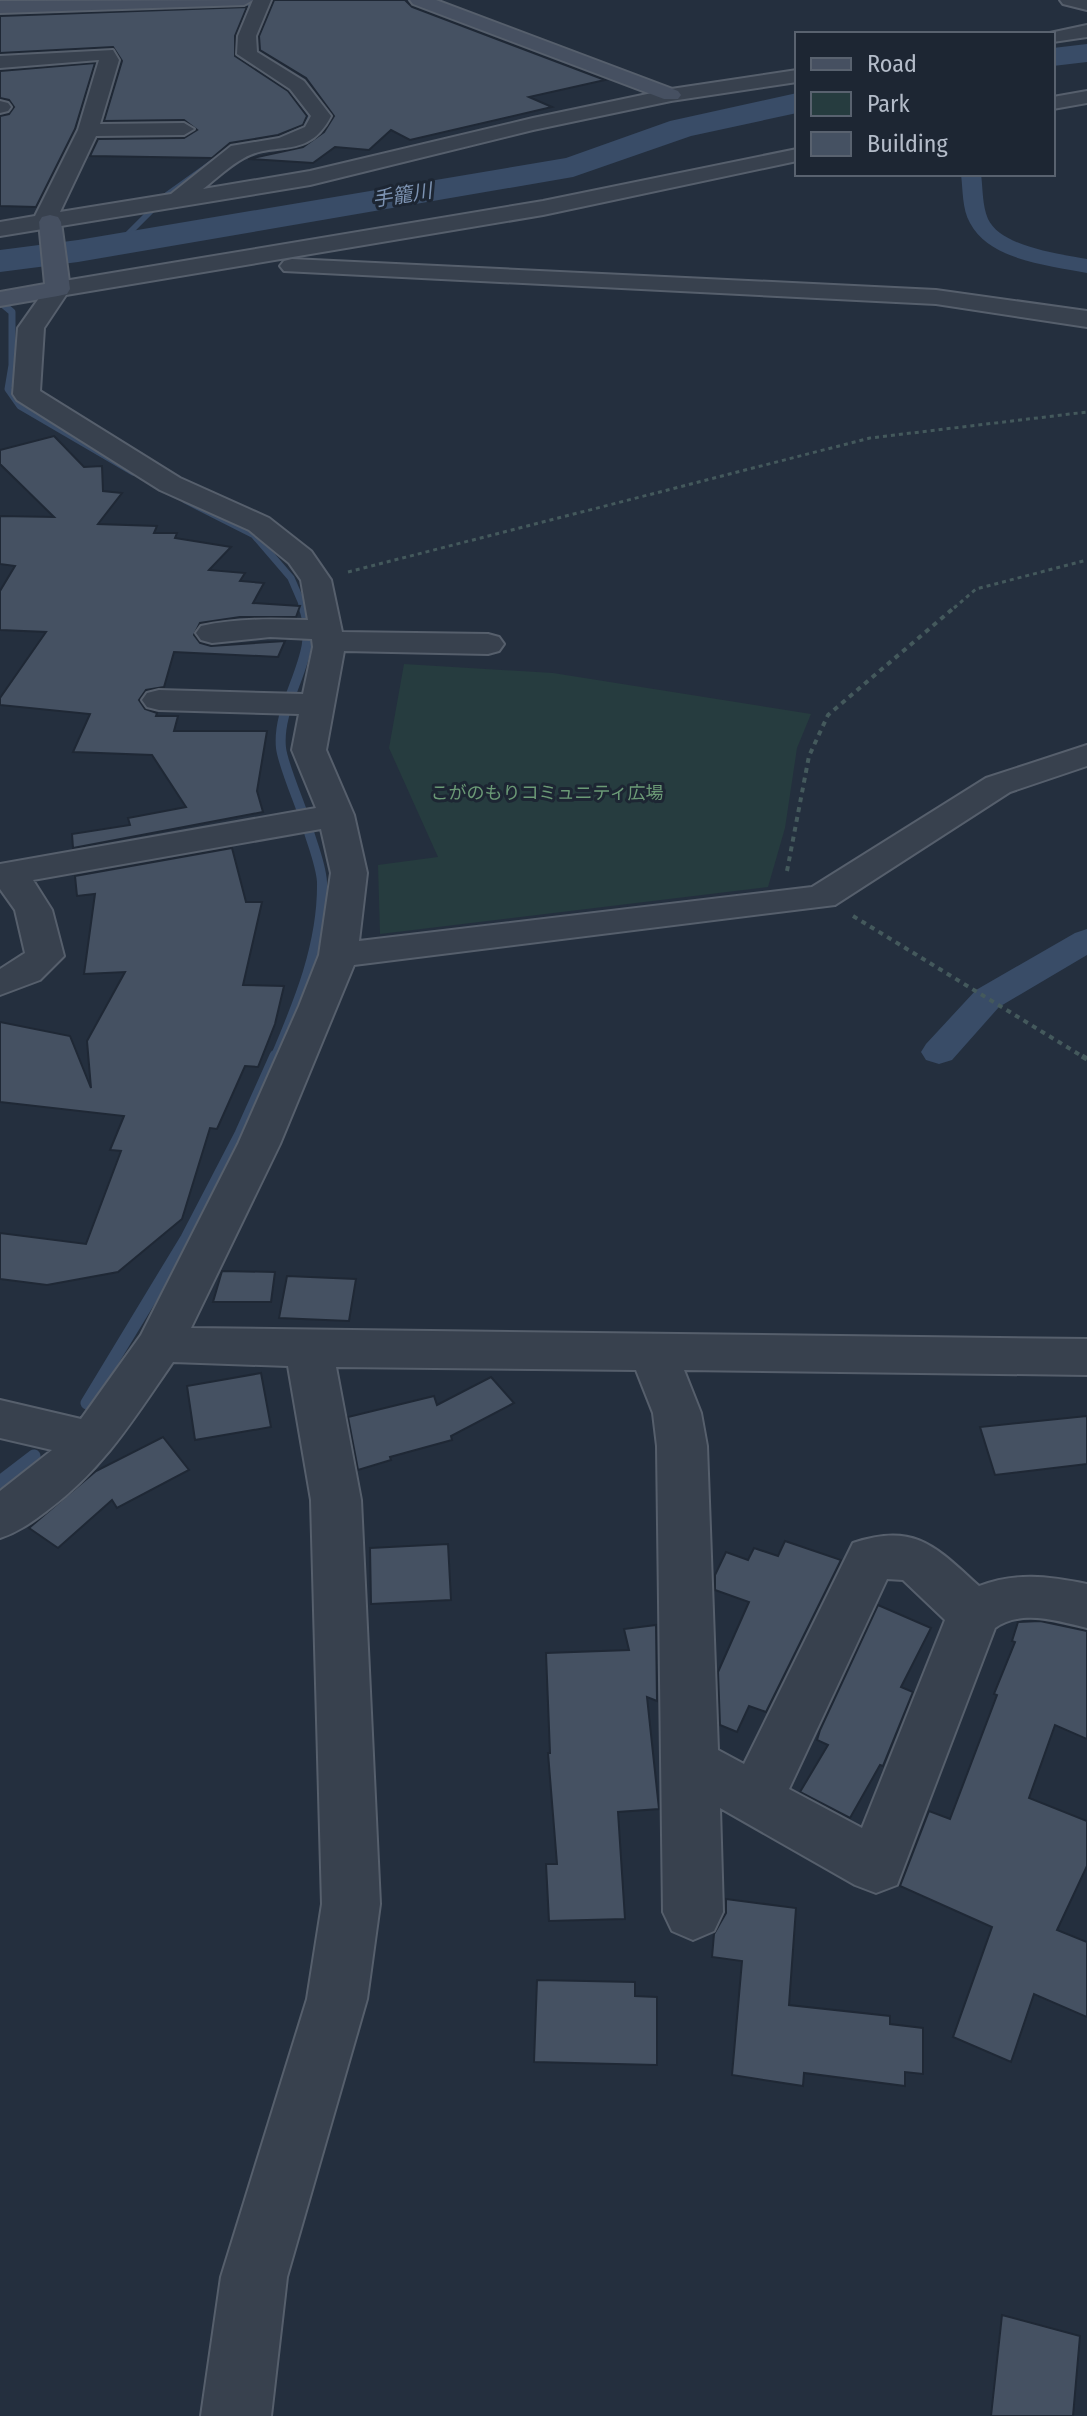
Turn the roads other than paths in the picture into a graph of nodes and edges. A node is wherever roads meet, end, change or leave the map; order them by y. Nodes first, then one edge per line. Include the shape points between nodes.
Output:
1 (244, 0) edge
2 (262, 0) edge
3 (419, 0) edge
4 (1069, 0) edge
5 (147, 2) edge
6 (1087, 5) edge
7 (0, 7) edge
8 (1087, 31) edge
9 (1055, 36) edge
10 (0, 62) edge
11 (795, 76) edge
12 (671, 95) junction
13 (1087, 97) edge
14 (1055, 103) edge
15 (184, 129) dead end
16 (85, 137) junction
17 (157, 143) dead end
18 (795, 155) edge
19 (168, 200) junction
20 (0, 211) edge
21 (47, 222) junction
22 (0, 229) edge
23 (209, 262) junction
24 (58, 289) junction
25 (0, 299) edge
26 (1087, 319) edge
27 (212, 633) dead end
28 (326, 635) junction
29 (488, 644) dead end
30 (159, 700) dead end
31 (267, 711) junction
32 (311, 711) junction
33 (212, 722) dead end
34 (1087, 755) edge
35 (331, 816) junction
36 (3, 874) edge
37 (338, 955) junction
38 (0, 983) edge
39 (160, 1344) junction
40 (309, 1349) junction
41 (653, 1352) junction
42 (1087, 1357) edge
43 (0, 1419) edge
44 (93, 1440) junction
45 (0, 1518) edge
46 (1087, 1606) edge
47 (974, 1614) junction
48 (691, 1763) junction
49 (756, 1799) junction
50 (693, 1912) dead end
51 (236, 2416) edge

1 - 5 street
2 - 19 street via 247,36 247,54 297,85 321,116 313,131 284,143 239,151
3 - 12 street
4 - 6 street
5 - 7 street
8 - 9 street
10 - 16 street via 106,54 100,96
11 - 12 street
12 - 19 street via 310,178
13 - 14 street
15 - 16 street
16 - 17 street
16 - 21 street
18 - 23 street via 548,207
19 - 21 street
20 - 21 street
21 - 22 street
21 - 24 street
23 - 24 street
23 - 26 street via 936,297
24 - 25 street
24 - 28 street via 31,328 26,394 170,484 259,524 300,557 316,580
27 - 28 street via 270,628
28 - 29 street
28 - 32 street
30 - 31 street
31 - 32 street
31 - 33 street
32 - 35 street via 309,750
34 - 37 street via 998,785 822,897
35 - 36 street
35 - 37 street via 349,873
36 - 38 street via 18,883 43,928 45,956
37 - 39 street via 259,1144
39 - 40 street
39 - 44 street
40 - 41 street
40 - 51 street via 336,1500 351,1904 337,1999 254,2277
41 - 42 street
41 - 48 street via 677,1413 682,1446
43 - 44 street
44 - 45 street via 58,1475
46 - 47 street via 1034,1595 994,1602
47 - 49 street via 915,1559 871,1558
47 - 49 street via 876,1866
48 - 49 street
48 - 50 street

